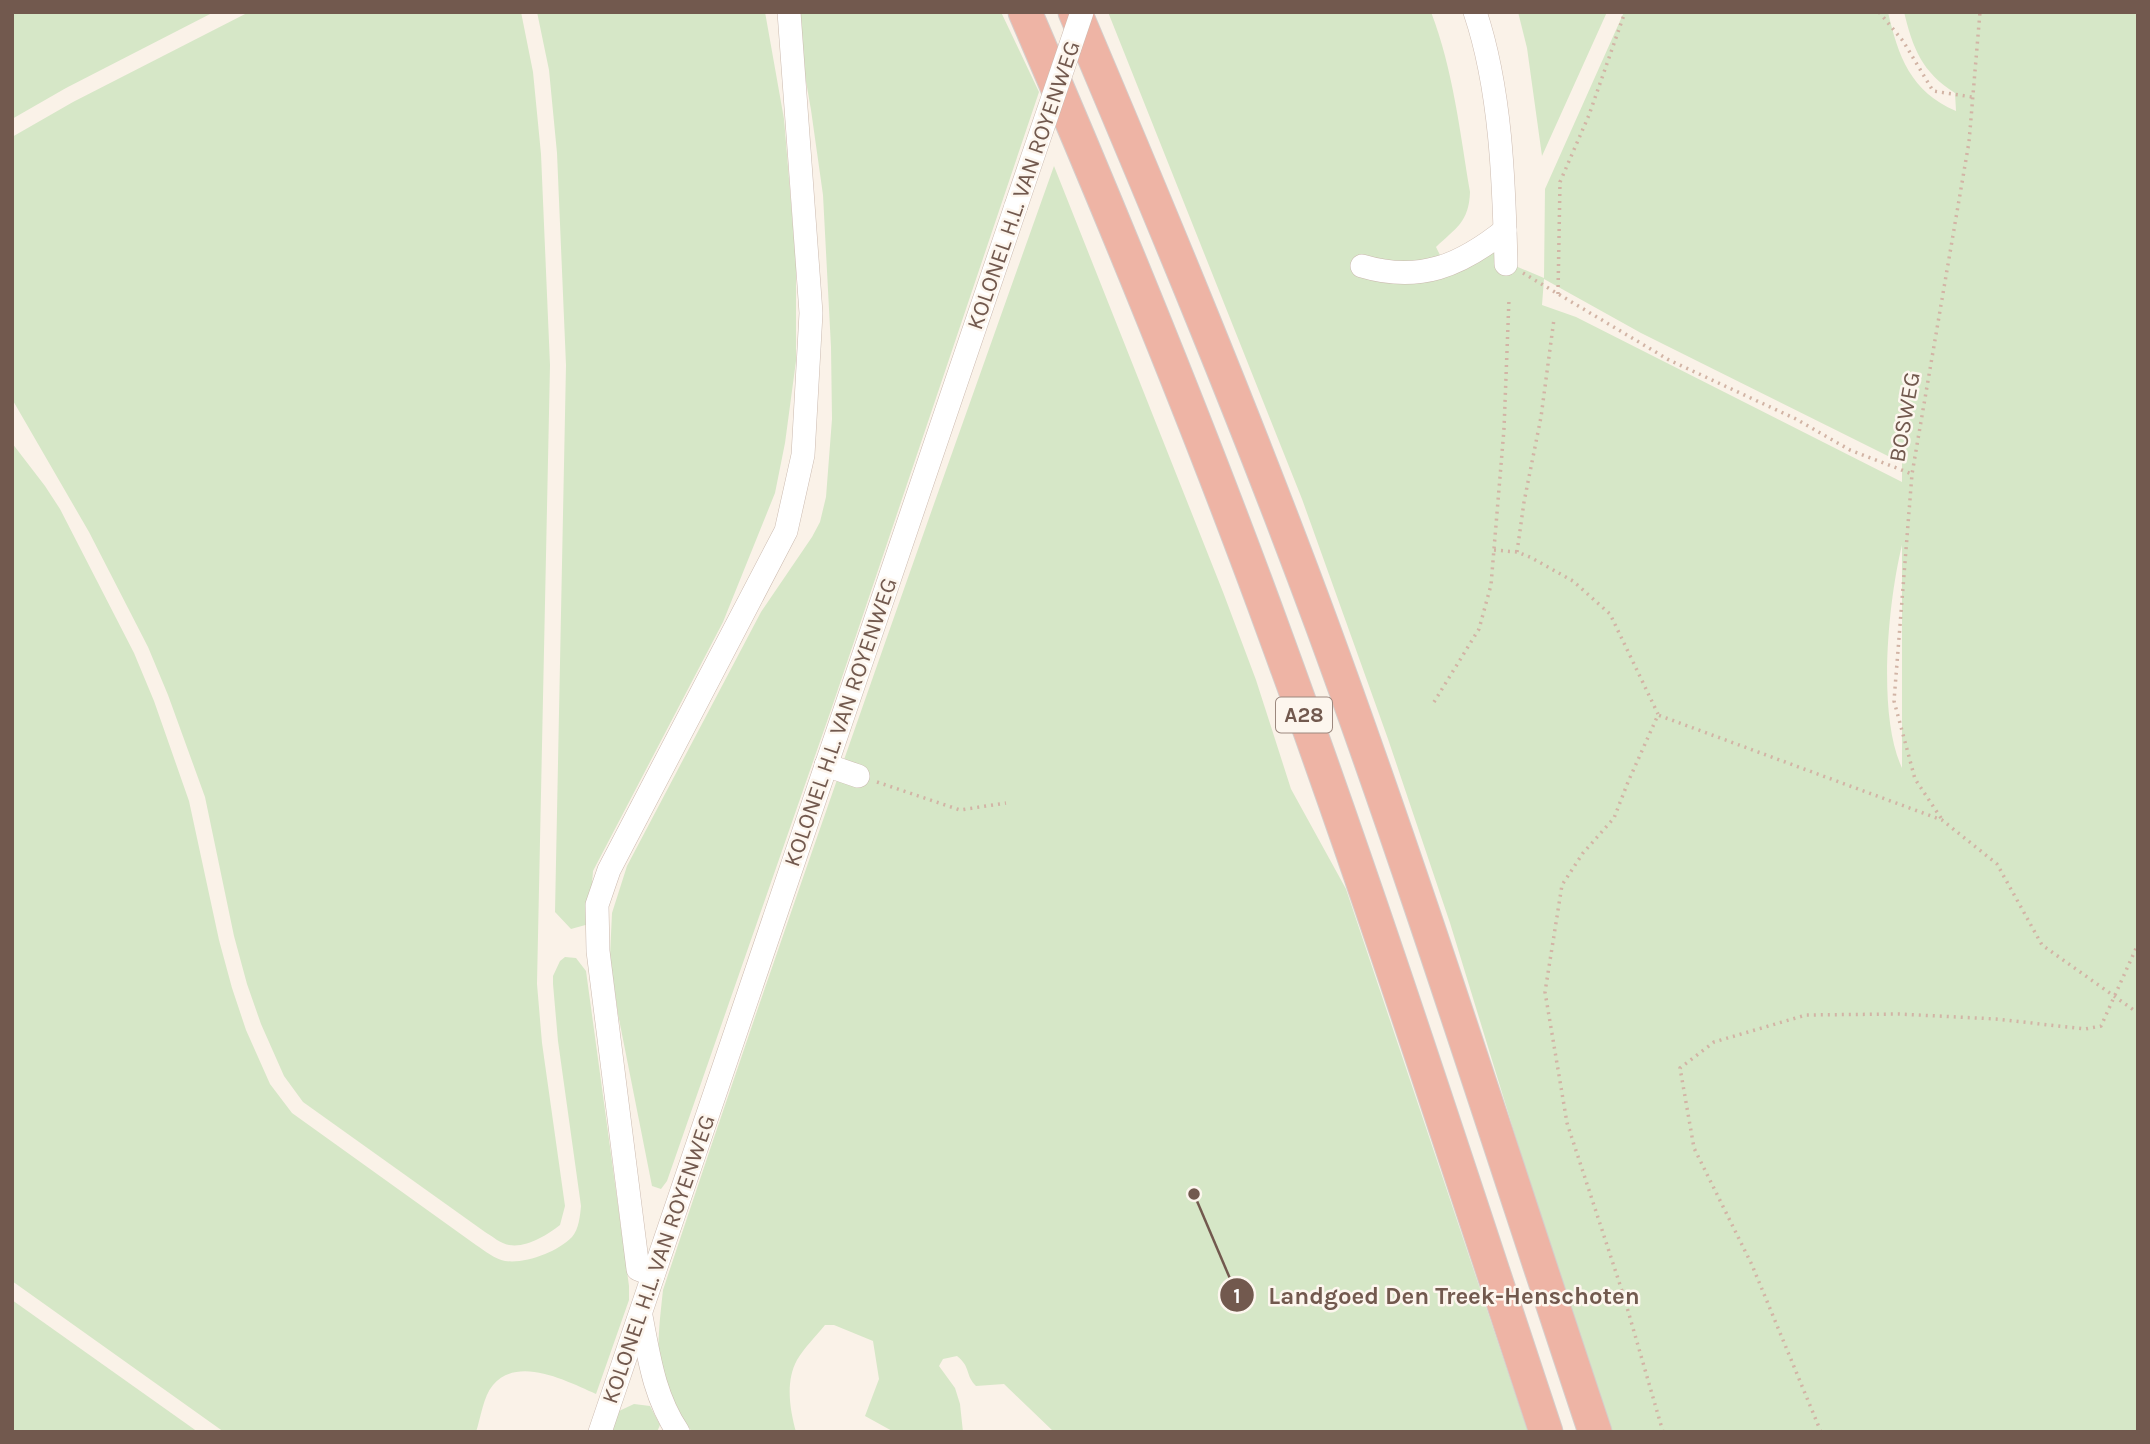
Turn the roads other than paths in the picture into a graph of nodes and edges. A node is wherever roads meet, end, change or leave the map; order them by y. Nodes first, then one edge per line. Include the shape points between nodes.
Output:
1 (789, 12) edge
2 (1024, 12) edge
3 (1075, 12) edge
4 (1082, 12) edge
5 (1475, 12) edge
6 (1505, 230) junction
7 (1506, 264) road end
8 (1362, 266) dead end
9 (826, 765) junction
10 (858, 776) road end
11 (653, 1275) junction
12 (640, 1313) junction
13 (600, 1432) edge
14 (678, 1432) edge
15 (1546, 1432) edge
16 (1595, 1432) edge

1 - 11 street via 811,313 803,455 786,531 609,870 597,905 598,951 638,1269
2 - 15 highway, A28 via 1177,376 1277,639
3 - 16 highway, A28 via 1216,350 1322,625
4 - 9 street, KOLONEL H.L. VAN ROYENWEG, bridge
5 - 6 street via 1494,83
6 - 7 street
6 - 8 street via 1473,253 1422,273 1384,273
9 - 10 street
9 - 11 street, KOLONEL H.L. VAN ROYENWEG
11 - 12 street, KOLONEL H.L. VAN ROYENWEG
12 - 13 street, KOLONEL H.L. VAN ROYENWEG
12 - 14 street via 653,1379

